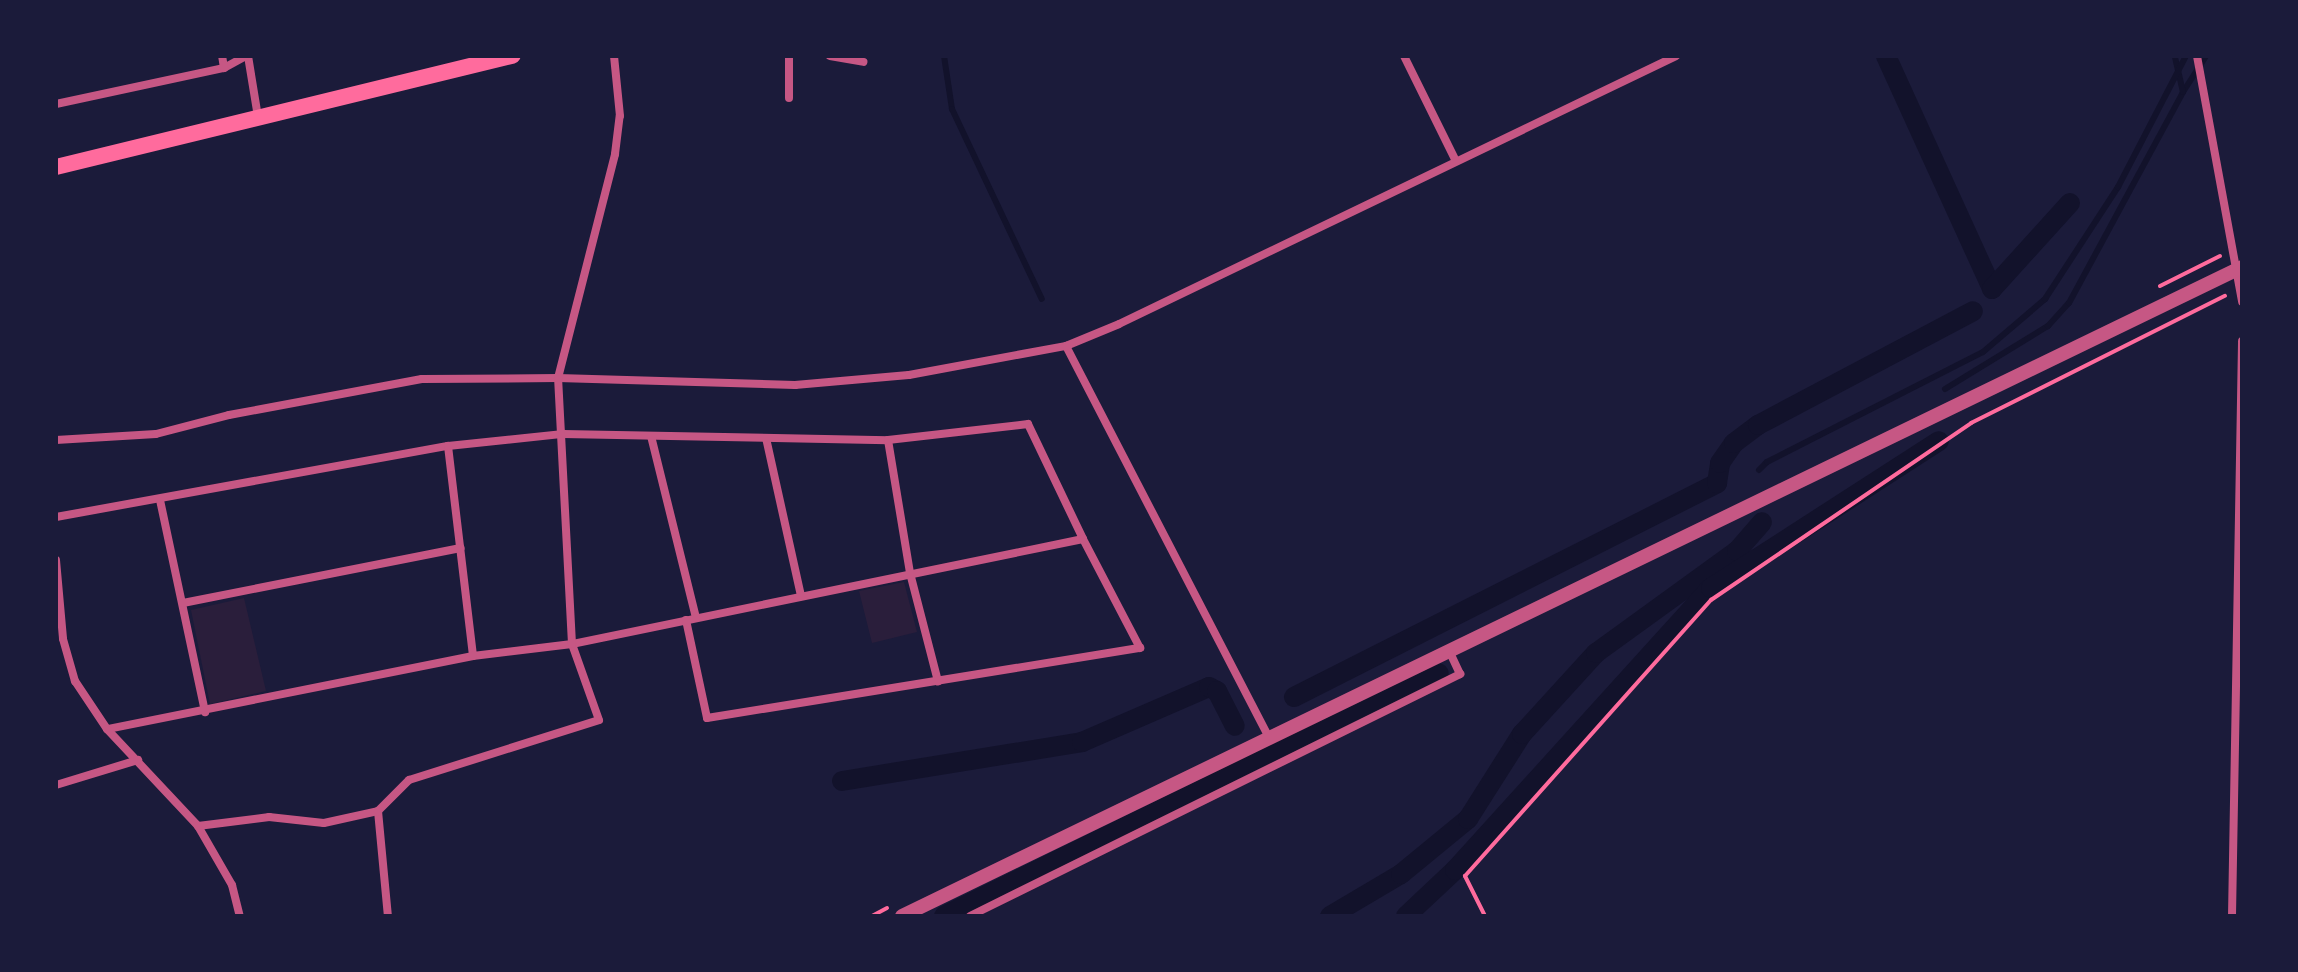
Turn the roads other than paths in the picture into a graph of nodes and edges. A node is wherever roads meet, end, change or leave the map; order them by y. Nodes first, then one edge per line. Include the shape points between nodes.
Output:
1 (222, 56) edge
2 (247, 56) edge
3 (513, 56) edge
4 (614, 56) edge
5 (789, 56) edge
6 (830, 56) edge
7 (1404, 56) edge
8 (1676, 56) edge
9 (2198, 58) edge
10 (863, 62) dead end
11 (224, 68) junction
12 (789, 98) dead end
13 (56, 104) edge
14 (258, 117) junction
15 (1456, 161) junction
16 (56, 167) edge
17 (2240, 268) edge
18 (2242, 302) edge
19 (2242, 341) edge
20 (1066, 346) junction
21 (558, 378) junction
22 (563, 434) junction
23 (651, 436) junction
24 (766, 438) junction
25 (56, 440) edge
26 (888, 440) junction
27 (448, 446) junction
28 (160, 500) junction
29 (56, 517) edge
30 (1083, 539) junction
31 (461, 548) junction
32 (56, 560) edge
33 (910, 573) junction
34 (801, 596) junction
35 (183, 603) junction
36 (691, 619) junction
37 (572, 644) junction
38 (1449, 650) junction
39 (473, 656) junction
40 (938, 681) junction
41 (205, 712) junction
42 (107, 729) junction
43 (1269, 738) junction
44 (138, 760) junction
45 (56, 785) edge
46 (378, 811) junction
47 (198, 826) junction
48 (240, 916) edge
49 (388, 916) edge
50 (902, 916) edge
51 (970, 916) edge
52 (2232, 916) edge

1 - 11 street
2 - 11 street
2 - 14 street
3 - 14 main road
4 - 21 street via 620,116 615,154
5 - 12 street
6 - 10 street
7 - 15 street
8 - 15 street
9 - 17 street
11 - 13 street
14 - 16 main road
15 - 20 street
17 - 18 street
17 - 38 street
19 - 52 street
20 - 21 street via 909,375 795,385
20 - 43 street
21 - 22 street
21 - 25 street via 422,379 156,434
22 - 23 street
22 - 27 street
22 - 37 street
23 - 24 street
23 - 36 street
24 - 26 street
24 - 34 street
26 - 30 street via 1028,424
26 - 33 street
27 - 28 street
27 - 31 street
28 - 29 street
28 - 35 street
30 - 33 street
30 - 40 street via 1140,648
31 - 35 street
31 - 39 street
32 - 42 street via 63,639 75,681
33 - 34 street
33 - 40 street
34 - 36 street
35 - 41 street
36 - 37 street
36 - 40 street via 707,718
37 - 39 street
37 - 46 street via 599,720 409,780
38 - 43 street
38 - 51 street via 1460,674
39 - 41 street
41 - 42 street
42 - 44 street
43 - 50 street
44 - 45 street
44 - 47 street
46 - 47 street via 324,823 269,817
46 - 49 street
47 - 48 street via 232,885

